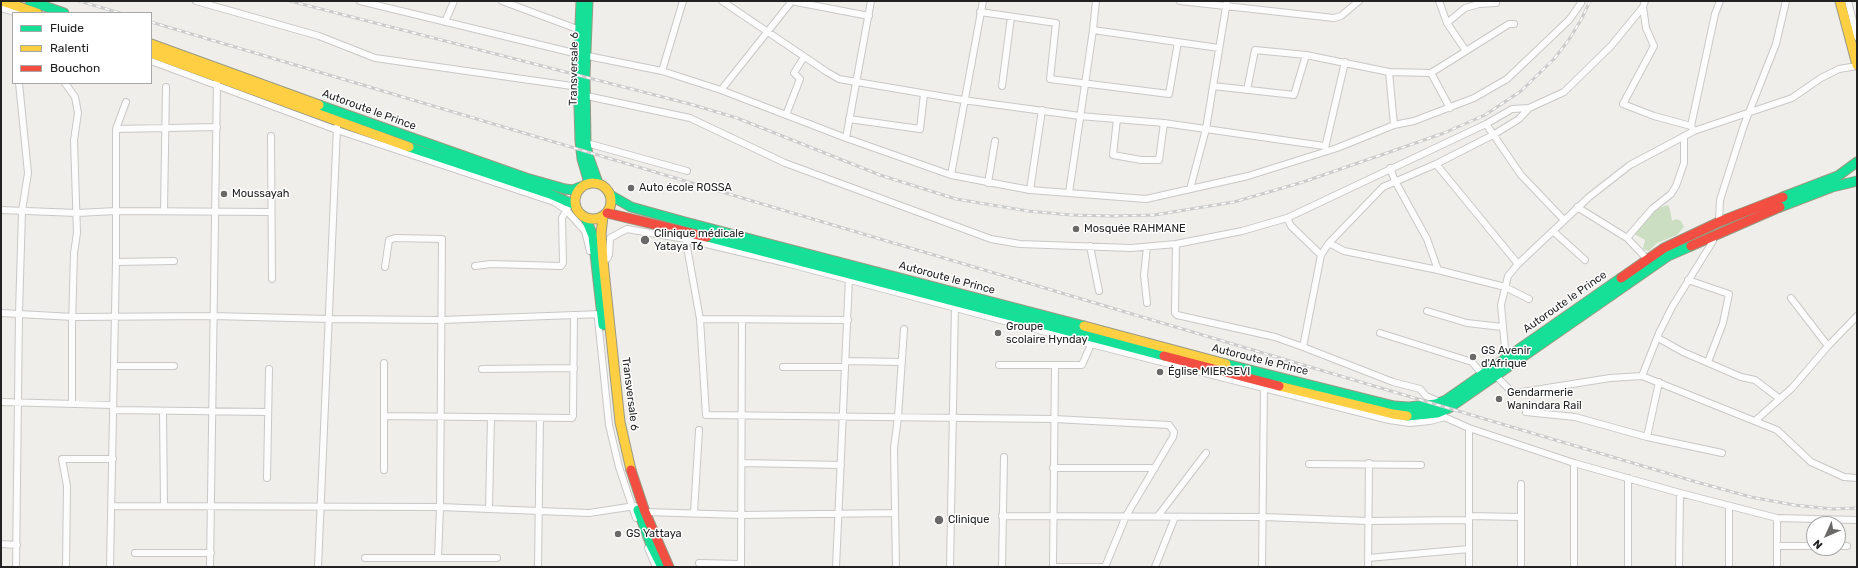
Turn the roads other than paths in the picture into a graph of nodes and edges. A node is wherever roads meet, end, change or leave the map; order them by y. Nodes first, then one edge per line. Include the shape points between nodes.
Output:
1 (2, 1) edge
2 (196, 1) edge
3 (360, 1) edge
4 (392, 1) edge
5 (454, 1) edge
6 (502, 1) edge
7 (581, 1) edge
8 (588, 1) edge
9 (683, 1) edge
10 (722, 1) edge
11 (792, 1) edge
12 (871, 1) edge
13 (983, 1) edge
14 (1096, 1) edge
15 (1180, 1) edge
16 (1359, 1) edge
17 (1439, 1) edge
18 (1720, 1) edge
19 (1786, 1) edge
20 (1840, 1) edge
21 (1848, 1) edge
22 (1496, 3) dead end
23 (1581, 3) dead end
24 (1226, 4) edge
25 (1644, 4) edge
26 (1, 8) edge
27 (389, 8) junction
28 (24, 9) edge
29 (34, 12) edge
30 (54, 12) edge
31 (980, 12) junction
32 (869, 16) junction
33 (1011, 17) junction
34 (445, 22) junction
35 (1446, 23) junction
36 (1514, 24) dead end
37 (580, 30) junction
38 (767, 30) junction
39 (1093, 30) junction
40 (1857, 37) edge
41 (1178, 42) junction
42 (152, 44) edge
43 (1219, 48) junction
44 (1466, 51) junction
45 (152, 54) edge
46 (582, 55) junction
47 (1306, 55) junction
48 (804, 57) junction
49 (152, 61) edge
50 (1346, 62) junction
51 (1857, 66) edge
52 (662, 71) junction
53 (1389, 72) junction
54 (1431, 73) junction
55 (217, 81) junction
56 (856, 82) junction
57 (19, 84) edge
58 (66, 84) edge
59 (1084, 84) junction
60 (1002, 86) dead end
61 (1213, 86) junction
62 (166, 87) dead end
63 (721, 90) junction
64 (1247, 90) junction
65 (581, 92) junction
66 (924, 94) junction
67 (963, 100) junction
68 (126, 102) dead end
69 (1450, 108) junction
70 (1529, 108) junction
71 (1042, 110) junction
72 (1749, 113) junction
73 (786, 115) junction
74 (1080, 116) junction
75 (849, 119) junction
76 (1117, 119) junction
77 (1164, 123) junction
78 (1486, 124) junction
79 (1394, 125) junction
80 (338, 126) junction
81 (164, 127) junction
82 (217, 127) junction
83 (1692, 128) junction
84 (116, 129) junction
85 (1206, 130) junction
86 (1493, 135) junction
87 (271, 136) dead end
88 (1684, 136) junction
89 (846, 138) junction
90 (995, 141) dead end
91 (583, 142) junction
92 (1325, 148) junction
93 (1857, 162) edge
94 (1436, 164) junction
95 (1390, 168) junction
96 (687, 171) dead end
97 (951, 174) junction
98 (1395, 181) junction
99 (1857, 181) edge
100 (593, 183) junction
101 (988, 183) junction
102 (580, 187) junction
103 (1190, 189) junction
104 (1030, 190) junction
105 (1069, 193) junction
106 (610, 195) junction
107 (570, 206) junction
108 (1578, 206) junction
109 (1, 210) edge
110 (22, 211) junction
111 (116, 211) junction
112 (164, 211) junction
113 (271, 212) junction
114 (77, 213) junction
115 (215, 213) junction
116 (605, 214) junction
117 (1287, 218) junction
118 (586, 219) junction
119 (1564, 219) junction
120 (1719, 222) junction
121 (588, 231) junction
122 (1553, 232) junction
123 (685, 235) junction
124 (1712, 237) junction
125 (1627, 238) junction
126 (1329, 243) junction
127 (1176, 244) junction
128 (1090, 246) junction
129 (1147, 247) junction
130 (1322, 255) junction
131 (1647, 259) junction
132 (1585, 260) dead end
133 (174, 261) dead end
134 (600, 261) junction
135 (116, 262) junction
136 (1518, 264) junction
137 (475, 266) dead end
138 (386, 267) dead end
139 (1438, 270) junction
140 (849, 277) junction
141 (272, 278) dead end
142 (1688, 280) junction
143 (1505, 287) junction
144 (1099, 291) dead end
145 (1792, 298) dead end
146 (1528, 299) dead end
147 (1147, 303) dead end
148 (955, 305) junction
149 (1428, 311) dead end
150 (1, 313) edge
151 (19, 313) junction
152 (574, 314) junction
153 (600, 314) junction
154 (213, 316) junction
155 (1857, 316) edge
156 (73, 318) junction
157 (115, 318) junction
158 (330, 319) junction
159 (700, 319) junction
160 (441, 320) junction
161 (742, 320) junction
162 (848, 320) junction
163 (1502, 327) junction
164 (904, 329) dead end
165 (1380, 333) dead end
166 (1658, 338) junction
167 (1092, 341) junction
168 (1828, 346) junction
169 (1303, 347) junction
170 (1506, 359) junction
171 (902, 362) junction
172 (1708, 362) junction
173 (384, 363) dead end
174 (846, 364) junction
175 (999, 365) dead end
176 (114, 366) junction
177 (174, 366) dead end
178 (1055, 366) junction
179 (783, 367) dead end
180 (574, 368) junction
181 (269, 369) dead end
182 (482, 369) dead end
183 (1483, 375) junction
184 (1642, 376) junction
185 (1497, 377) junction
186 (1659, 382) junction
187 (1264, 388) junction
188 (1780, 400) junction
189 (1, 402) edge
190 (18, 402) junction
191 (1440, 402) junction
192 (72, 403) junction
193 (114, 408) junction
194 (163, 412) junction
195 (267, 412) junction
196 (1526, 412) dead end
197 (212, 413) junction
198 (742, 415) junction
199 (1441, 415) junction
200 (384, 416) junction
201 (843, 416) junction
202 (440, 417) junction
203 (491, 417) junction
204 (898, 417) junction
205 (953, 417) junction
206 (540, 418) junction
207 (1054, 419) junction
208 (1756, 420) junction
209 (1469, 428) junction
210 (699, 430) dead end
211 (1647, 437) junction
212 (1206, 453) dead end
213 (1722, 454) dead end
214 (1004, 456) dead end
215 (113, 459) junction
216 (1574, 463) junction
217 (742, 464) junction
218 (1309, 464) dead end
219 (1369, 464) junction
220 (841, 465) junction
221 (1421, 465) dead end
222 (1054, 468) junction
223 (1156, 468) junction
224 (384, 470) dead end
225 (267, 478) dead end
226 (1628, 478) junction
227 (1857, 478) edge
228 (1522, 484) dead end
229 (1680, 493) junction
230 (112, 506) junction
231 (164, 506) junction
232 (1729, 506) junction
233 (211, 507) junction
234 (319, 507) junction
235 (440, 507) junction
236 (634, 507) junction
237 (489, 509) junction
238 (539, 510) junction
239 (645, 512) junction
240 (895, 512) junction
241 (694, 513) junction
242 (838, 514) junction
243 (742, 515) junction
244 (1002, 516) junction
245 (1053, 516) junction
246 (1126, 516) junction
247 (1158, 516) junction
248 (1175, 517) junction
249 (1263, 517) junction
250 (1521, 517) junction
251 (1469, 518) junction
252 (1777, 518) junction
253 (1857, 520) edge
254 (1368, 521) junction
255 (1, 544) edge
256 (17, 545) junction
257 (1777, 546) junction
258 (1806, 546) edge
259 (1469, 549) junction
260 (134, 553) dead end
261 (211, 553) junction
262 (365, 558) dead end
263 (438, 558) junction
264 (497, 558) dead end
265 (1368, 558) junction
266 (699, 563) dead end
267 (741, 566) edge
268 (16, 567) edge
269 (66, 567) edge
270 (110, 567) edge
271 (210, 567) edge
272 (318, 567) edge
273 (538, 567) edge
274 (656, 567) edge
275 (662, 567) edge
276 (669, 567) edge
277 (836, 567) edge
278 (896, 567) edge
279 (950, 567) edge
280 (1002, 567) edge
281 (1053, 567) edge
282 (1105, 567) edge
283 (1156, 567) edge
284 (1262, 567) edge
285 (1368, 567) edge
286 (1469, 567) edge
287 (1521, 567) edge
288 (1574, 567) edge
289 (1628, 567) edge
290 (1679, 567) edge
291 (1729, 567) edge
292 (1777, 567) edge

1 - 28 main road
2 - 65 street via 319,36 375,58
3 - 27 street
4 - 27 street
5 - 34 street
6 - 37 street
7 - 37 main road, Transversale 6
8 - 46 main road, Transversale 6
9 - 52 street
10 - 38 street
11 - 32 street
11 - 38 street
12 - 32 street
13 - 31 street
14 - 39 street
15 - 24 street
16 - 24 street via 1341,16 1334,18
17 - 35 street
18 - 83 street via 1714,14
19 - 72 street via 1776,44
20 - 51 main road
21 - 40 street
22 - 35 street via 1465,8
23 - 69 street via 1570,20 1507,79
24 - 43 street
25 - 70 street via 1611,46 1564,92
25 - 83 street via 1646,28 1654,46 1623,104
26 - 28 street
27 - 34 street
28 - 29 main road
28 - 30 main road
31 - 33 street
31 - 67 street
32 - 56 street
33 - 59 street via 1056,23 1049,78
33 - 60 street
34 - 46 street
35 - 44 street
36 - 44 street via 1509,24
37 - 46 main road, Transversale 6
38 - 48 street
38 - 63 street
39 - 41 street
39 - 59 street
41 - 43 street
41 - 59 street via 1169,94
42 - 102 main road, Autoroute le Prince via 526,178 565,189 573,190
43 - 61 street
44 - 54 street
45 - 55 main road, Autoroute le Prince
46 - 52 street
46 - 65 main road, Transversale 6
47 - 50 street
47 - 64 street via 1294,95
47 - 64 street via 1255,50
48 - 56 street via 839,79
48 - 73 street via 794,73 800,79
49 - 55 street
50 - 53 street
50 - 92 street
51 - 72 street via 1839,68 1792,98
52 - 63 street
53 - 54 street
53 - 79 street
54 - 69 street
55 - 80 main road, Autoroute le Prince
55 - 82 street
56 - 66 street
56 - 75 street
57 - 110 street via 28,173
58 - 114 street via 75,97 78,113 74,140
59 - 74 street
61 - 64 street
61 - 85 street
62 - 81 street
63 - 73 street
65 - 91 main road, Transversale 6
65 - 128 street via 690,118 784,163 991,239 1020,244
66 - 67 street
66 - 75 street via 920,129
67 - 71 street
67 - 97 street
68 - 84 street
69 - 79 street
70 - 78 street via 1512,109
70 - 86 street via 1519,119
71 - 74 street
71 - 104 street
72 - 83 street
72 - 120 street via 1720,200
73 - 89 street
74 - 76 street
74 - 105 street
75 - 89 street
76 - 77 street
76 - 77 street via 1113,155 1141,160 1159,160
77 - 85 street
78 - 86 street
78 - 95 street
79 - 92 street
80 - 107 main road, Autoroute le Prince via 550,194
80 - 158 street
81 - 82 street
81 - 84 street
81 - 112 street
82 - 115 street
83 - 88 street
84 - 111 street
85 - 92 street
85 - 103 street
86 - 94 street
86 - 119 street via 1521,175
87 - 113 street
88 - 108 street via 1630,165
88 - 125 street via 1684,163 1676,186
89 - 97 street
90 - 101 street
91 - 96 street
91 - 100 main road, Transversale 6 via 588,154
92 - 103 street via 1248,176
93 - 120 main road, Autoroute le Prince via 1838,176
94 - 98 street
94 - 136 street
95 - 98 street
95 - 117 street
97 - 101 street
98 - 126 street via 1383,187
98 - 139 street via 1427,239
99 - 124 main road, Autoroute le Prince via 1832,187 1772,210
100 - 102 main road
100 - 106 main road via 605,188
101 - 104 street
102 - 107 main road
103 - 105 street via 1146,199
104 - 105 street
106 - 116 main road via 610,207
106 - 191 main road, Autoroute le Prince via 631,207 685,222 1379,402 1409,407
107 - 118 main road
107 - 121 street
107 - 137 street via 562,218 561,266
108 - 119 street
108 - 125 street
109 - 110 street
110 - 114 street
110 - 151 street
111 - 112 street
111 - 114 street
111 - 135 street
112 - 115 street
113 - 115 street
113 - 141 street
114 - 156 street
115 - 154 street
116 - 118 main road via 594,219
116 - 123 main road, Autoroute le Prince
116 - 134 main road, Transversale 6
117 - 127 street via 1242,231
117 - 130 street via 1291,226
118 - 121 main road, Transversale 6
119 - 122 street
120 - 131 main road, Autoroute le Prince via 1664,248
121 - 134 main road, Transversale 6
121 - 153 street
122 - 132 street
122 - 136 street
123 - 134 street via 627,229 610,238 609,255
123 - 140 main road, Autoroute le Prince
123 - 159 street
124 - 142 street via 1713,240
124 - 185 main road, Autoroute le Prince via 1668,256
125 - 131 street
126 - 130 street
126 - 139 street via 1344,250
127 - 129 street
127 - 169 street via 1177,315
128 - 129 street
128 - 144 street
129 - 147 street via 1144,275
130 - 169 street
131 - 170 main road, Autoroute le Prince
133 - 135 street
134 - 153 main road, Transversale 6
134 - 239 main road, Transversale 6 via 620,422 630,468
135 - 157 street
136 - 143 street via 1508,276
138 - 160 street via 389,240 442,239
139 - 143 street
140 - 148 main road, Autoroute le Prince
140 - 162 street
142 - 166 street
142 - 172 street via 1729,294 1723,323
143 - 146 street
143 - 163 street via 1501,305
145 - 168 street
148 - 167 main road, Autoroute le Prince
148 - 205 street
149 - 163 street via 1467,323
150 - 151 street
151 - 156 street
151 - 190 street
152 - 153 street
152 - 160 street
152 - 180 street
153 - 236 main road, Transversale 6 via 615,422
154 - 157 street
154 - 158 street
154 - 197 street
155 - 168 street
156 - 157 street
156 - 192 street
157 - 176 street
158 - 160 street
158 - 234 street
159 - 161 street
159 - 198 street via 706,415
160 - 202 street
161 - 162 street
161 - 198 street
162 - 174 street
163 - 170 street
164 - 171 street
165 - 183 street via 1472,362
166 - 172 street
166 - 184 street
167 - 178 street via 1082,365
167 - 187 street
167 - 199 main road, Autoroute le Prince via 1393,414
168 - 188 street
169 - 191 street via 1393,382 1420,389 1426,396
170 - 183 main road, Autoroute le Prince
171 - 174 street
171 - 204 street
172 - 188 street via 1741,377 1755,380
173 - 200 street
174 - 179 street
174 - 201 street
175 - 178 street
176 - 177 street
176 - 193 street
178 - 207 street
180 - 182 street
180 - 206 street via 573,417
181 - 195 street
183 - 191 main road, Autoroute le Prince
184 - 185 street via 1610,378 1516,393
184 - 186 street
185 - 199 main road, Autoroute le Prince
186 - 208 street
186 - 211 street
187 - 199 street via 1389,420 1430,422
187 - 249 street
188 - 208 street
189 - 190 street
190 - 192 street
190 - 256 street
192 - 193 street
193 - 194 street
193 - 215 street
194 - 197 street
194 - 231 street
195 - 197 street
195 - 225 street
196 - 211 street via 1575,417
197 - 233 street
198 - 201 street
198 - 217 street
199 - 209 street
200 - 202 street
200 - 224 street
201 - 204 street
201 - 220 street
202 - 203 street
202 - 235 street
203 - 206 street
203 - 237 street
204 - 205 street
204 - 240 street via 894,448
205 - 207 street
205 - 279 street
206 - 238 street
207 - 222 street
207 - 223 street via 1169,425 1174,432
208 - 227 street via 1777,430 1811,462 1844,477
209 - 216 street
209 - 251 street
210 - 241 street
211 - 213 street
212 - 247 street
214 - 244 street
215 - 230 street
215 - 269 street via 62,459 67,486
216 - 226 street
216 - 288 street
217 - 220 street
217 - 243 street
218 - 219 street
219 - 221 street
219 - 254 street
220 - 242 street
222 - 223 street
222 - 245 street
223 - 246 street
226 - 229 street
226 - 289 street
228 - 250 street
229 - 232 street
229 - 290 street
230 - 231 street
230 - 270 street
231 - 233 street
232 - 252 street
232 - 291 street
233 - 234 street
233 - 261 street
234 - 235 street
234 - 272 street
235 - 237 street
235 - 263 street
236 - 238 street via 589,513
236 - 274 street
236 - 275 main road, Transversale 6
237 - 238 street
238 - 273 street
239 - 241 street
239 - 276 main road, Transversale 6
240 - 242 street
240 - 278 street
241 - 243 street
242 - 243 street
242 - 277 street
243 - 267 street
244 - 245 street
244 - 280 street
245 - 246 street
245 - 281 street
246 - 247 street
246 - 282 street
247 - 248 street
248 - 249 street
248 - 283 street
249 - 254 street
249 - 284 street
250 - 251 street
250 - 287 street
251 - 254 street
251 - 259 street
252 - 253 street
252 - 257 street
254 - 265 street
255 - 256 street
256 - 268 street
257 - 258 street
257 - 292 street
259 - 265 street
259 - 286 street
260 - 261 street
261 - 271 street
262 - 263 street
263 - 264 street
265 - 285 street
266 - 267 street
281 - 282 street

